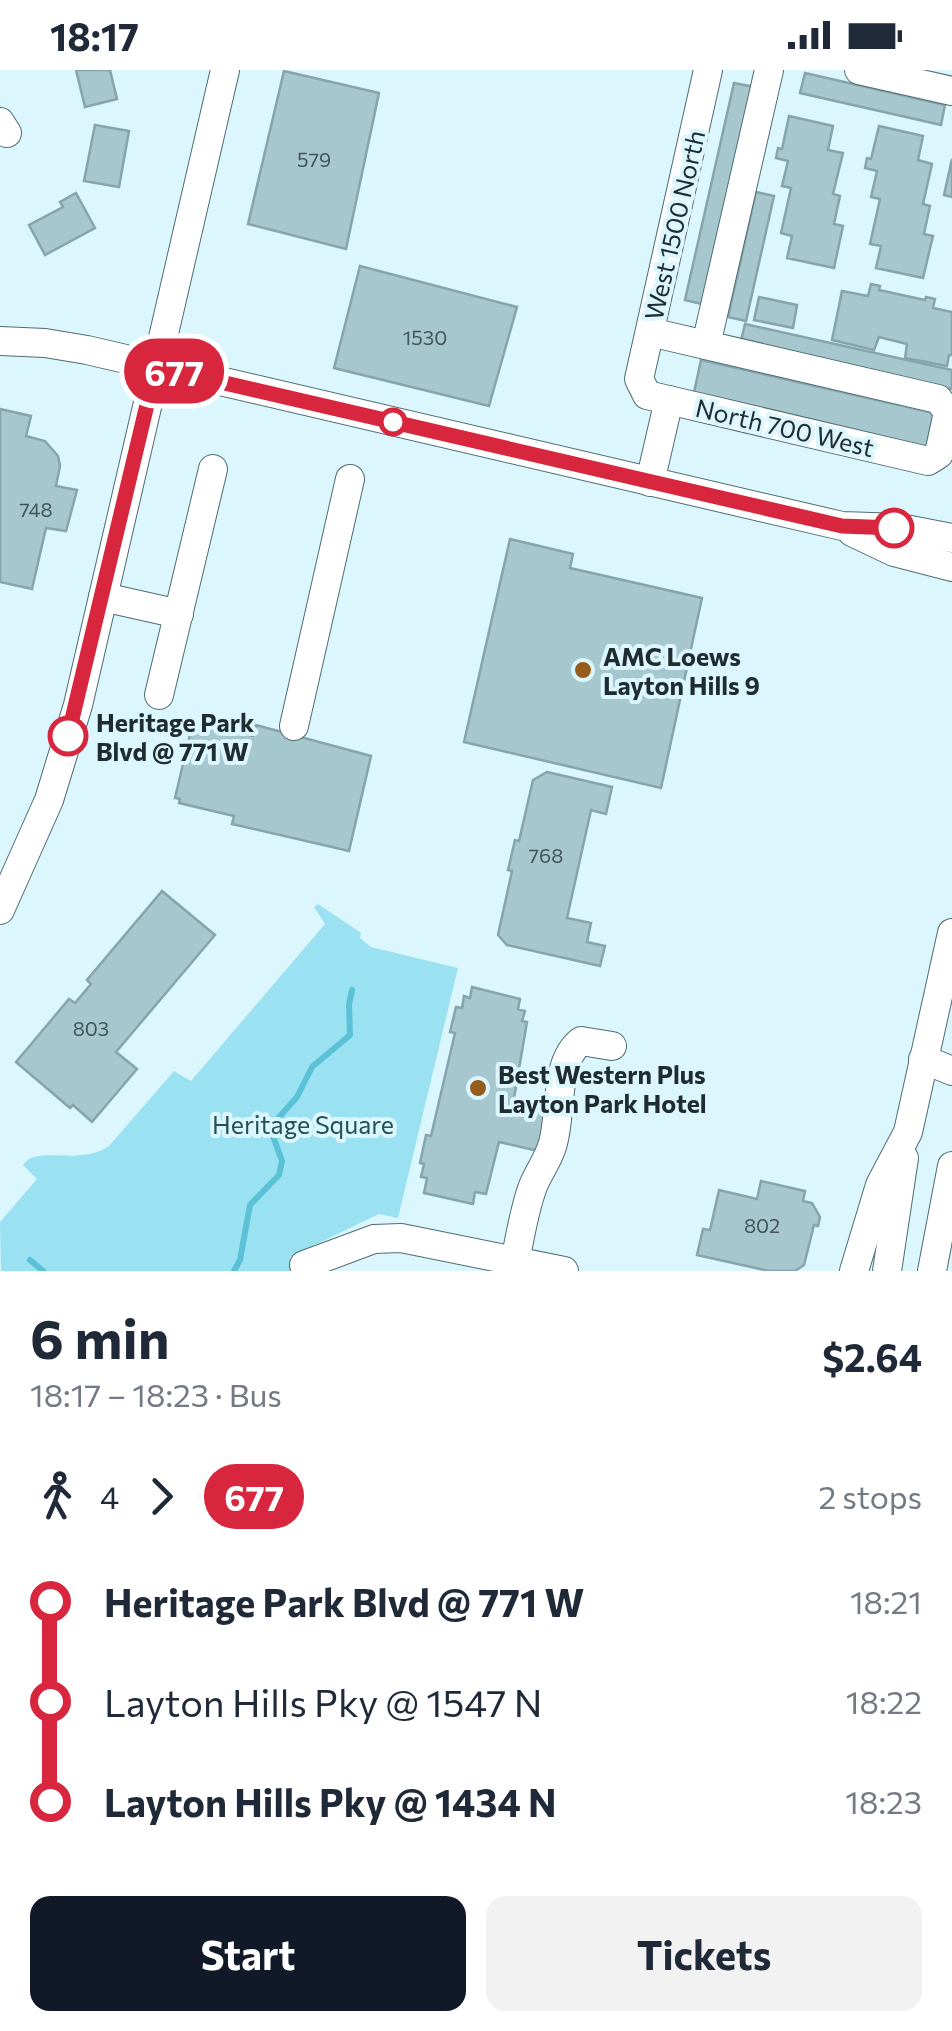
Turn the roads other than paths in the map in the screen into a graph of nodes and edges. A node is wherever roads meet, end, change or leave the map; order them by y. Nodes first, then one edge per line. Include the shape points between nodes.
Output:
1 (225, 70) edge
2 (708, 70) edge
3 (768, 70) edge
4 (859, 70) edge
5 (952, 91) edge
6 (650, 332) junction
7 (0, 341) edge
8 (706, 345) junction
9 (156, 367) junction
10 (639, 379) joint
11 (669, 400) junction
12 (213, 469) dead end
13 (350, 479) dead end
14 (650, 482) junction
15 (842, 526) junction
16 (952, 538) edge
17 (952, 567) edge
18 (104, 597) junction
19 (178, 614) junction
20 (159, 696) dead end
21 (294, 726) dead end
22 (0, 910) edge
23 (952, 933) edge
24 (612, 1046) dead end
25 (923, 1059) junction
26 (952, 1071) edge
27 (908, 1132) junction
28 (952, 1166) edge
29 (515, 1262) junction
30 (304, 1265) dead end
31 (564, 1271) edge
32 (854, 1271) edge
33 (887, 1271) edge
34 (932, 1271) edge

1 - 9 street
2 - 6 street, West 1500 North
3 - 8 street
4 - 5 street
6 - 8 street
6 - 10 street, West 1500 North
7 - 9 street via 68,347
8 - 11 street, North 700 West via 938,399 948,412 939,454 928,460
9 - 14 street
9 - 18 street
10 - 11 street, North 700 West via 647,395
11 - 14 street
12 - 19 street
13 - 21 street
14 - 15 street
15 - 16 street
15 - 17 street via 894,552
18 - 19 street
18 - 22 street via 49,800
19 - 20 street
23 - 25 street
24 - 29 street via 581,1041 570,1050 552,1148 529,1198
25 - 26 street
25 - 27 street
27 - 32 street via 880,1185
27 - 33 street
28 - 34 street
29 - 30 street via 401,1238 374,1239
29 - 31 street

